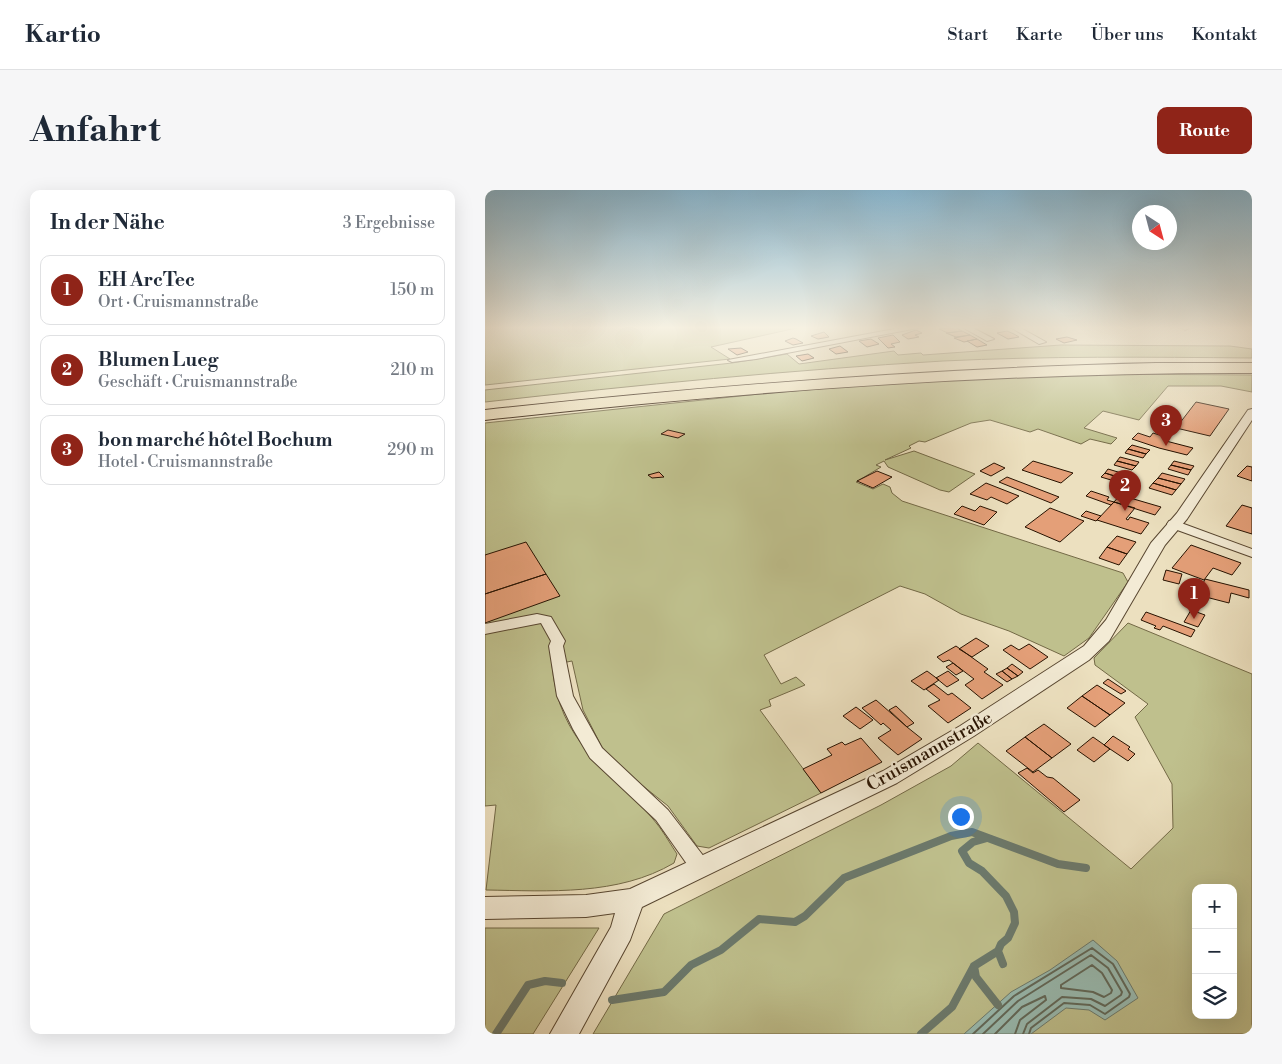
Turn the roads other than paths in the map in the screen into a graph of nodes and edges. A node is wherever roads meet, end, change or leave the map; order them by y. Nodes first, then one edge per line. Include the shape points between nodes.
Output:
1 (964, 366) edge
2 (1252, 368) edge
3 (485, 408) edge
4 (1252, 412) edge
5 (485, 415) edge
6 (1173, 524) junction
7 (1252, 553) edge
8 (485, 629) edge
9 (701, 868) junction
10 (632, 900) junction
11 (485, 908) edge
12 (564, 1034) edge

1 - 3 highway via 668,388
2 - 5 highway via 1075,368 924,375 696,393
4 - 6 street, Cruismannstraße via 1182,516
6 - 7 street
6 - 9 street, Cruismannstraße via 1102,638 1087,652 930,755
8 - 9 street via 537,618 546,620 557,641 565,696 581,729 596,753 662,815
9 - 10 street, Cruismannstraße
10 - 11 street, Cruismannstraße via 586,906
10 - 12 street via 621,932

